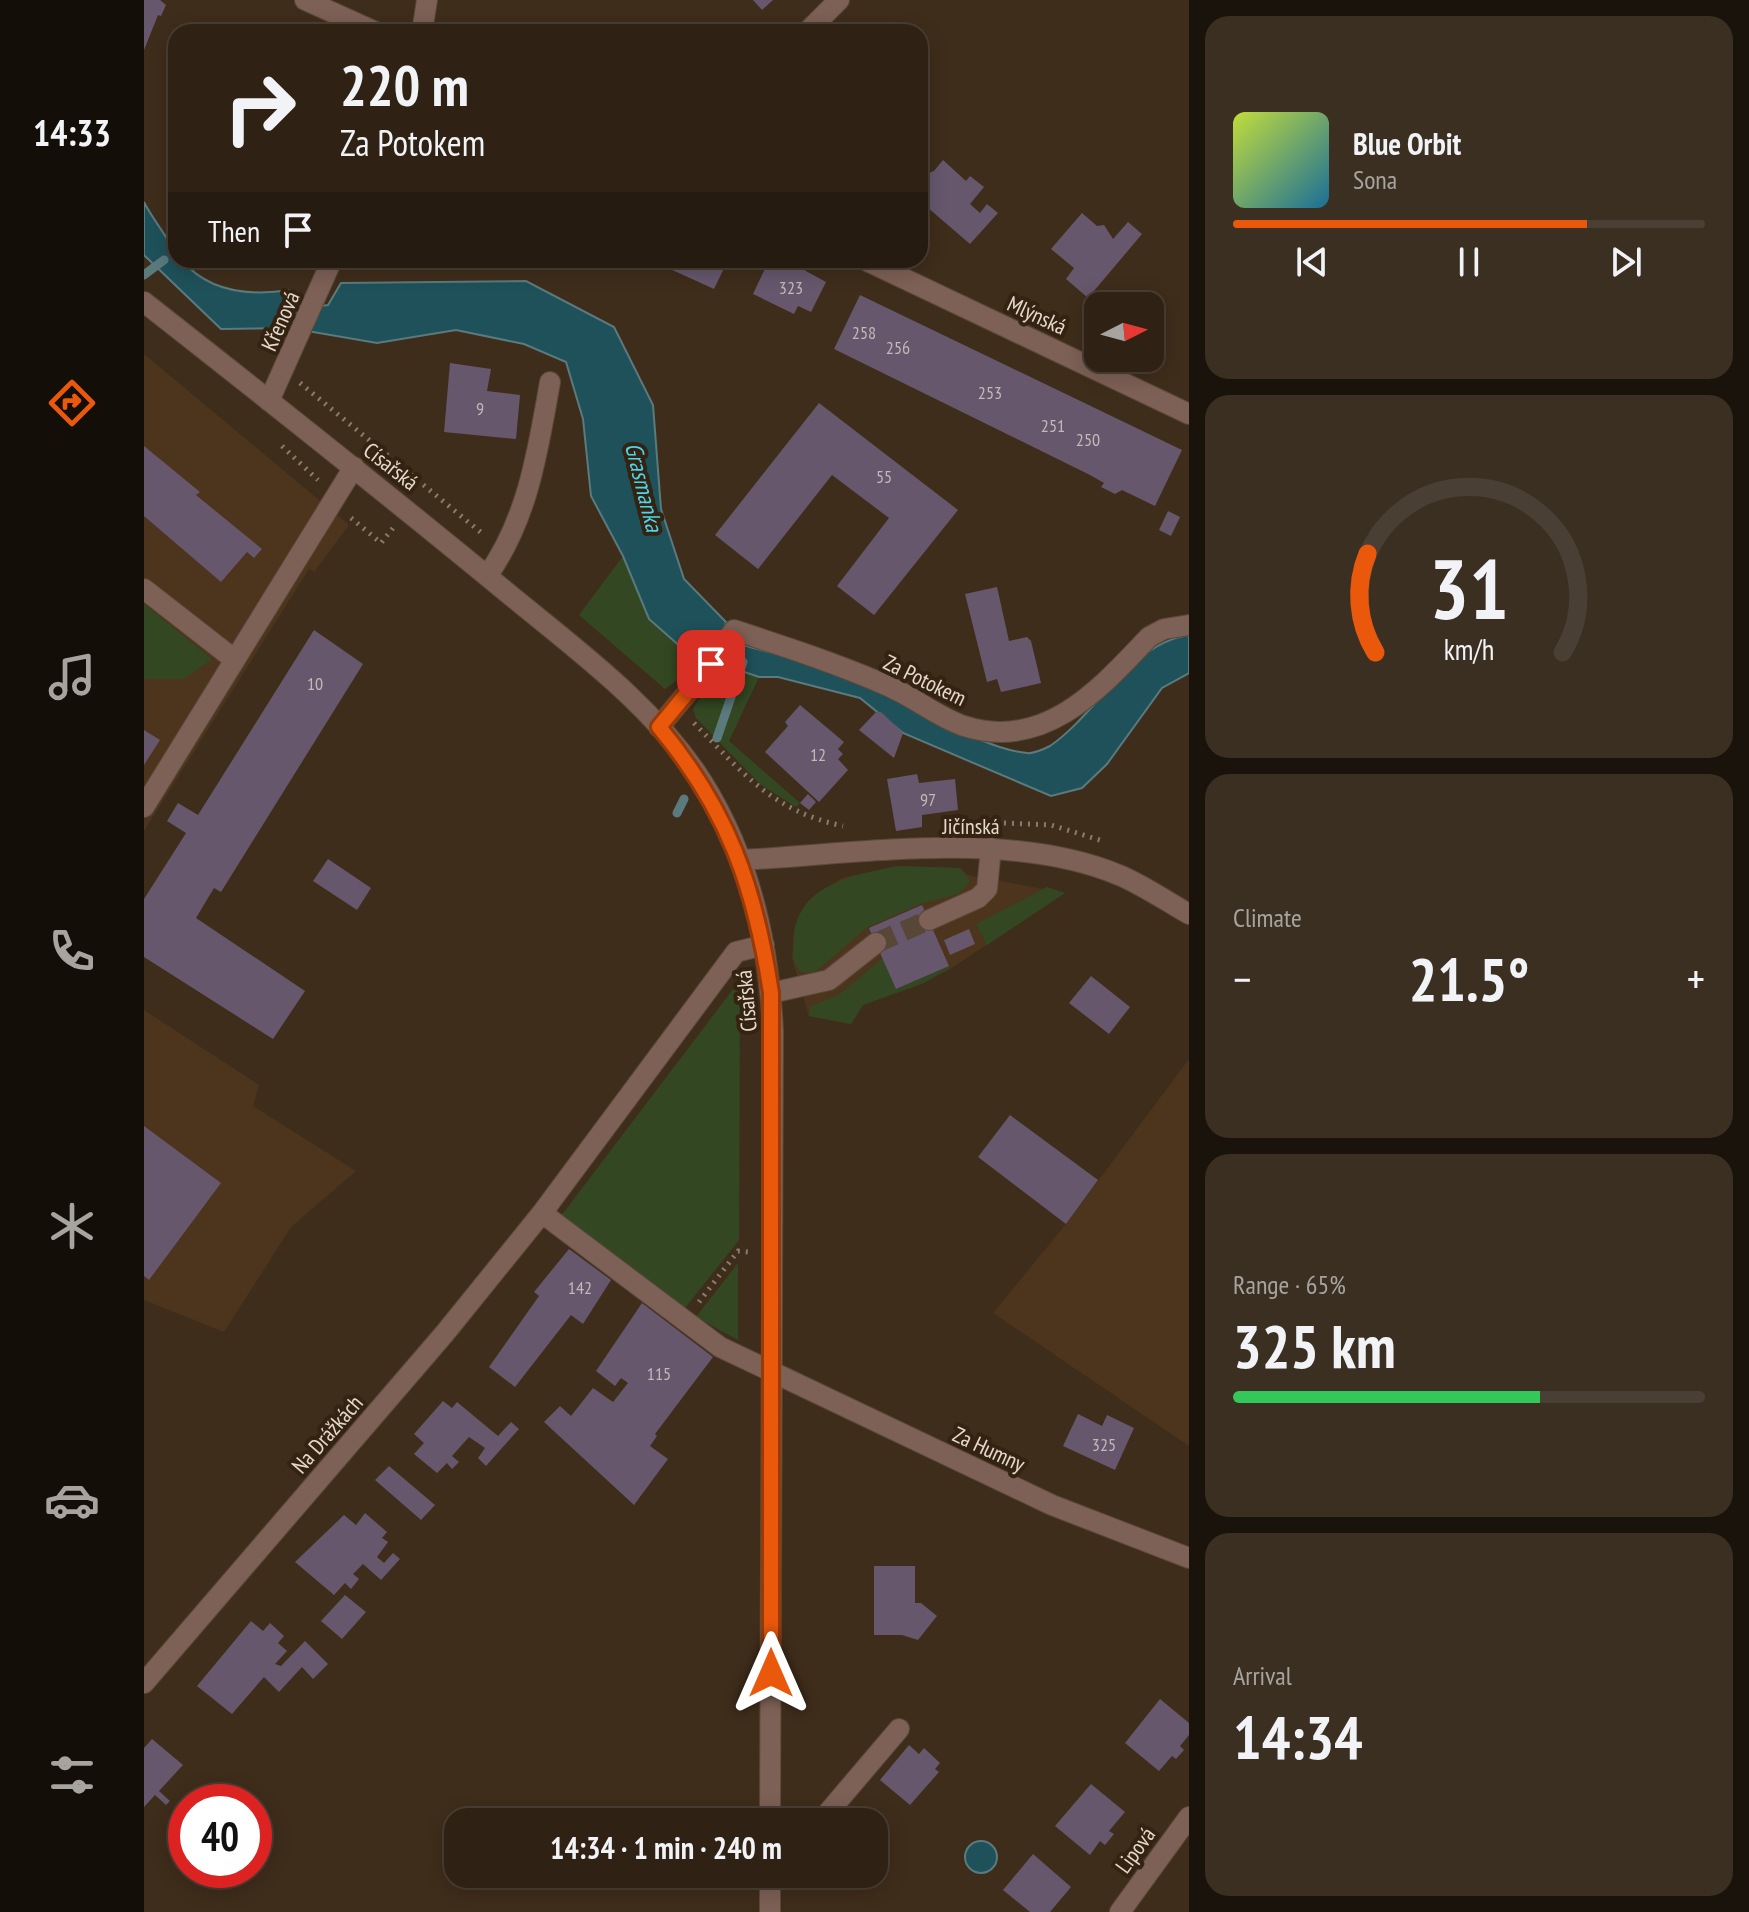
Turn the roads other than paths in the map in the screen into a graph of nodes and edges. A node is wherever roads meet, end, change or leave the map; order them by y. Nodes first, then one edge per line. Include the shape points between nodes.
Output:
1 (305, 0) edge
2 (427, 0) edge
3 (839, 0) edge
4 (358, 24) edge
5 (423, 24) edge
6 (815, 24) edge
7 (329, 268) edge
8 (882, 268) edge
9 (144, 302) edge
10 (550, 382) dead end
11 (269, 401) junction
12 (1189, 414) edge
13 (354, 467) junction
14 (487, 576) junction
15 (144, 589) edge
16 (1189, 625) edge
17 (235, 660) junction
18 (659, 727) junction
19 (144, 807) edge
20 (991, 848) junction
21 (741, 860) junction
22 (1189, 914) edge
23 (929, 920) tunnel mouth
24 (876, 943) tunnel mouth
25 (764, 945) junction
26 (771, 993) junction
27 (542, 1213) junction
28 (773, 1374) junction
29 (1189, 1558) edge
30 (144, 1683) edge
31 (899, 1729) dead end
32 (770, 1808) edge
33 (832, 1808) edge
34 (1189, 1817) edge
35 (770, 1888) edge
36 (770, 1912) edge
37 (1120, 1912) edge

1 - 4 street
2 - 5 street
3 - 6 street
7 - 11 street, Křenová
8 - 12 street, Mlýnská
9 - 11 street, Císařská
10 - 14 street via 528,489 507,549
11 - 13 street, Císařská
13 - 14 street, Císařská
13 - 17 street
14 - 18 street, Císařská
15 - 17 street
16 - 18 street, Za Potokem via 1149,637 1075,709 1003,732 960,725 891,687 734,629
17 - 19 street
18 - 21 street, Císařská via 704,784
20 - 21 street, Jičínská
20 - 22 street, Jičínská via 1037,853 1119,875
20 - 23 street via 987,889
21 - 25 street, Císařská
24 - 26 street via 829,980
25 - 26 street, Císařská
25 - 27 street, Na Drážkách via 736,952
26 - 28 street, Císařská
27 - 28 street via 720,1347
27 - 30 street, Na Drážkách
28 - 29 street, Za Humny via 1052,1505
28 - 32 street, Císařská
31 - 33 street
34 - 37 street, Lipová
35 - 36 street

